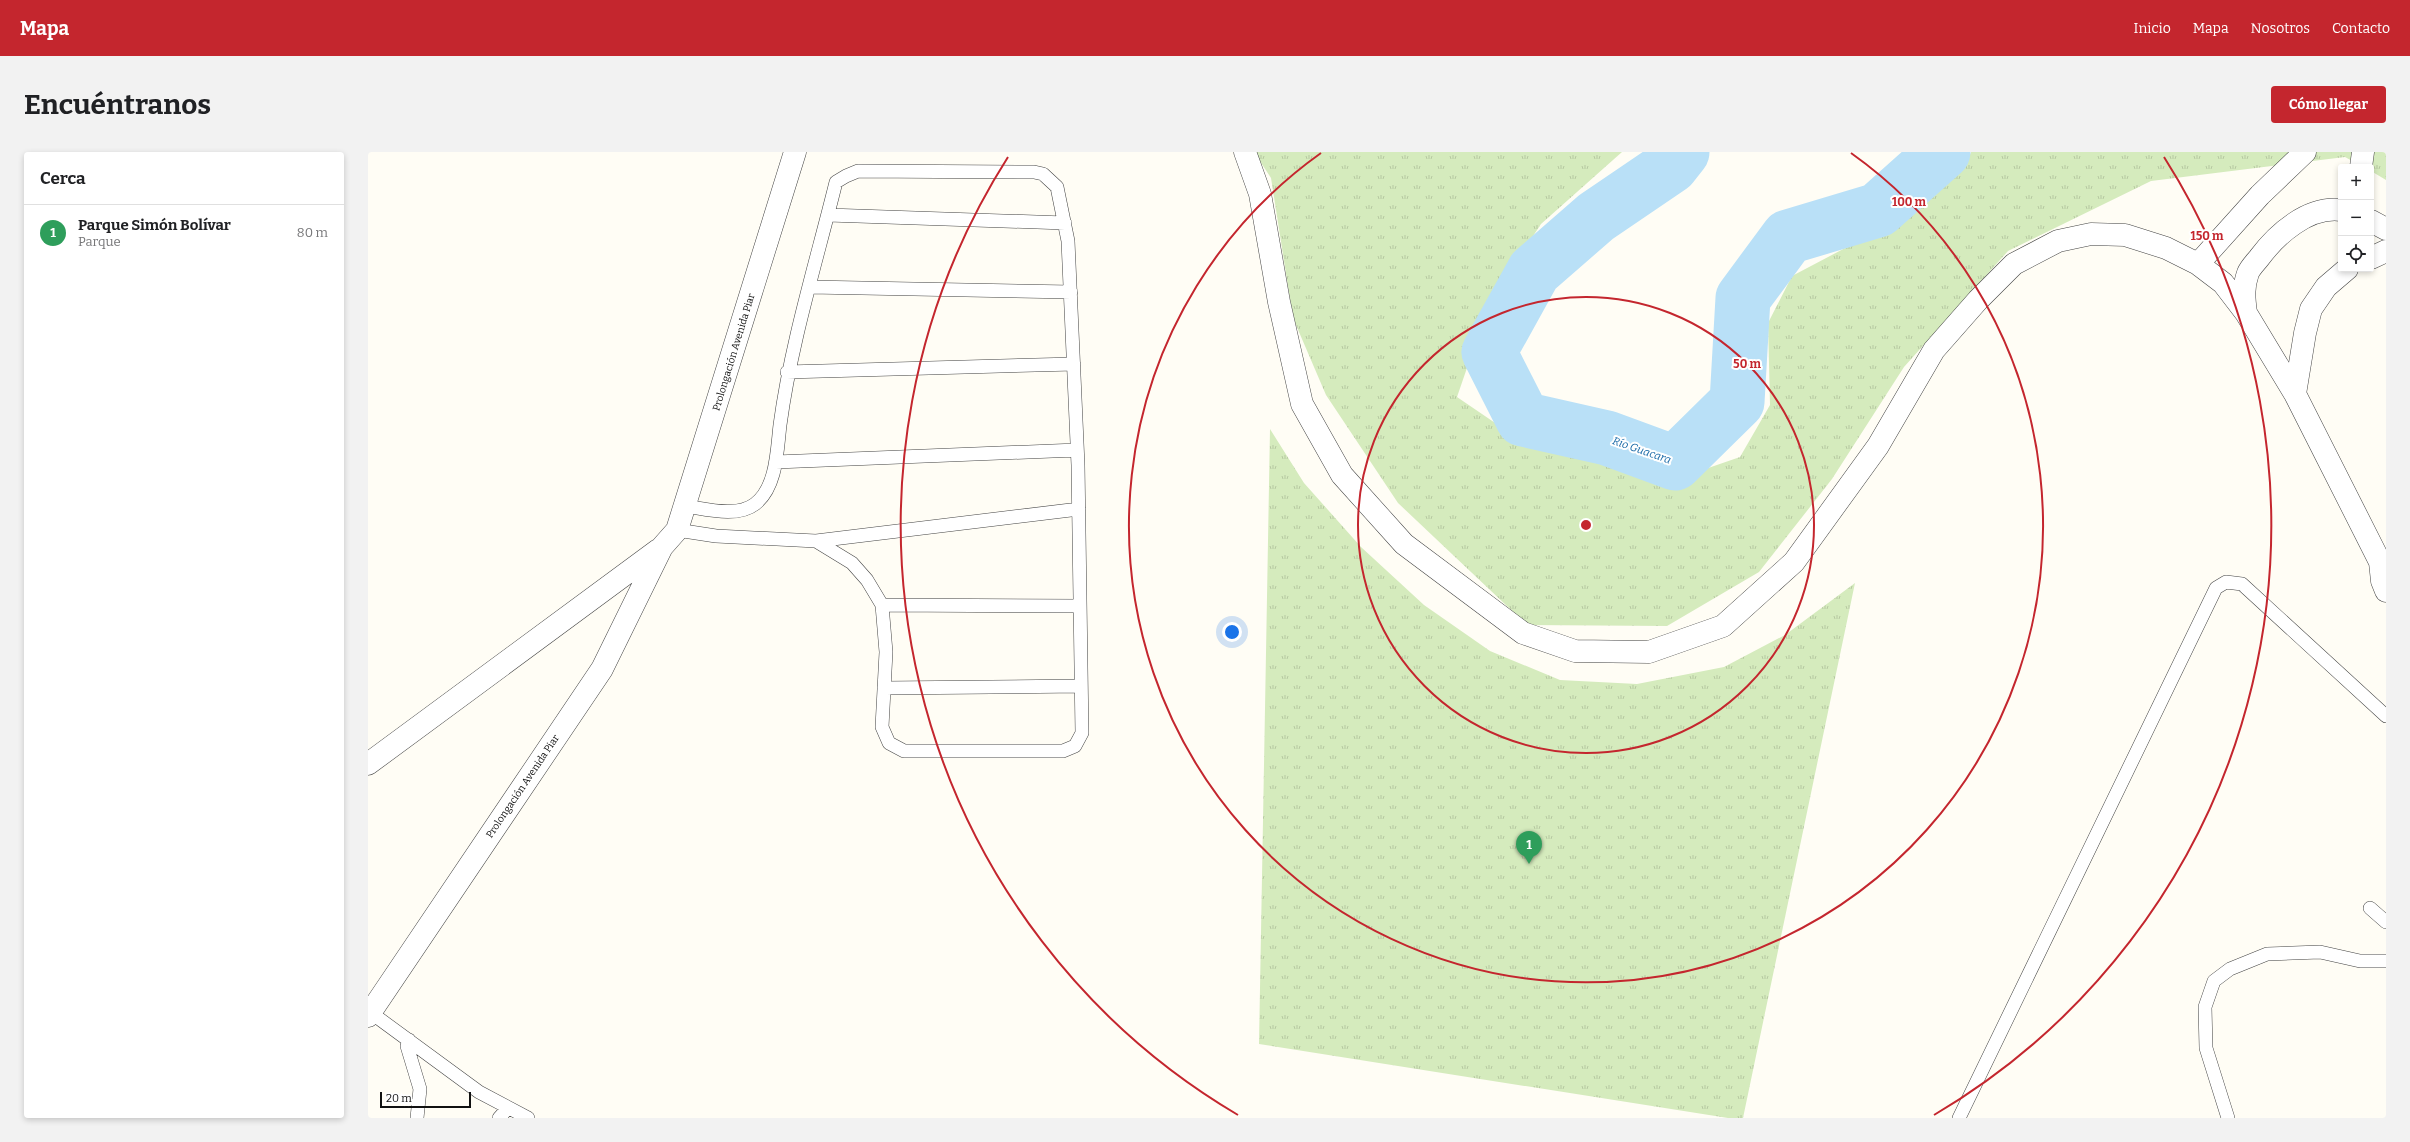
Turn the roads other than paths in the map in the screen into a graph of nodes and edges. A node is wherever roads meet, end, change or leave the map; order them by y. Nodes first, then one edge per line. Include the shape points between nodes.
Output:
1 (795, 152) edge
2 (1245, 152) edge
3 (2305, 152) edge
4 (2363, 152) edge
5 (2361, 164) edge
6 (2338, 211) edge
7 (828, 215) junction
8 (2374, 222) edge
9 (1065, 223) junction
10 (2386, 228) edge
11 (2386, 252) edge
12 (2374, 257) edge
13 (2198, 264) junction
14 (2344, 272) edge
15 (810, 287) junction
16 (1070, 292) junction
17 (2246, 313) junction
18 (1074, 364) junction
19 (788, 372) junction
20 (2295, 394) junction
21 (1077, 450) junction
22 (776, 462) junction
23 (685, 506) junction
24 (1079, 509) junction
25 (677, 530) junction
26 (816, 541) junction
27 (662, 547) junction
28 (2383, 563) edge
29 (2386, 590) edge
30 (882, 605) junction
31 (1080, 606) junction
32 (1081, 686) junction
33 (884, 688) junction
34 (2386, 716) edge
35 (368, 764) edge
36 (2370, 908) dead end
37 (2386, 922) edge
38 (2386, 961) edge
39 (369, 1014) edge
40 (409, 1040) junction
41 (503, 1113) edge
42 (417, 1118) edge
43 (528, 1118) edge
44 (1959, 1118) edge
45 (2228, 1118) edge

1 - 23 street, Prolongación Avenida Piar
2 - 13 street via 1260,194 1279,302 1302,404 1342,475 1404,544 1523,633 1575,651 1649,652 1723,626 1794,562 1878,446 1934,350 2014,264 2058,241 2091,234 2125,235 2166,248
3 - 13 street via 2260,195
4 - 5 street
6 - 17 street via 2312,215 2293,224 2270,243 2248,271 2243,292
7 - 9 lane
7 - 9 lane via 836,182 858,172 1034,172 1043,174 1057,187
7 - 15 lane
8 - 10 street
9 - 16 lane
11 - 12 street
13 - 17 street via 2223,283
14 - 20 street via 2326,287 2311,309
15 - 16 lane
15 - 19 lane
16 - 18 lane
17 - 20 street
18 - 19 lane
18 - 21 lane
19 - 22 lane
20 - 28 street
21 - 22 lane
21 - 24 lane
22 - 23 lane via 766,492 745,511 720,511
23 - 25 street, Prolongación Avenida Piar
24 - 26 lane
24 - 31 lane
25 - 26 lane via 716,536
25 - 27 street, Prolongación Avenida Piar
26 - 30 lane via 852,563 867,580
27 - 35 street, Prolongación Avenida Piar via 533,644 378,754
27 - 39 street, Prolongación Avenida Piar via 602,669
28 - 29 street via 2382,581
30 - 31 lane
30 - 33 lane via 886,652
31 - 32 lane
32 - 33 lane
32 - 33 lane via 1082,733 1075,746 1063,751 904,751 889,742 882,726
34 - 44 lane via 2242,584 2226,582 2216,588
36 - 37 lane
38 - 45 lane via 2360,961 2320,952 2267,954 2230,969 2214,981 2205,1007 2206,1048
39 - 40 lane
40 - 41 lane
40 - 42 lane via 407,1046 420,1089
41 - 43 lane

